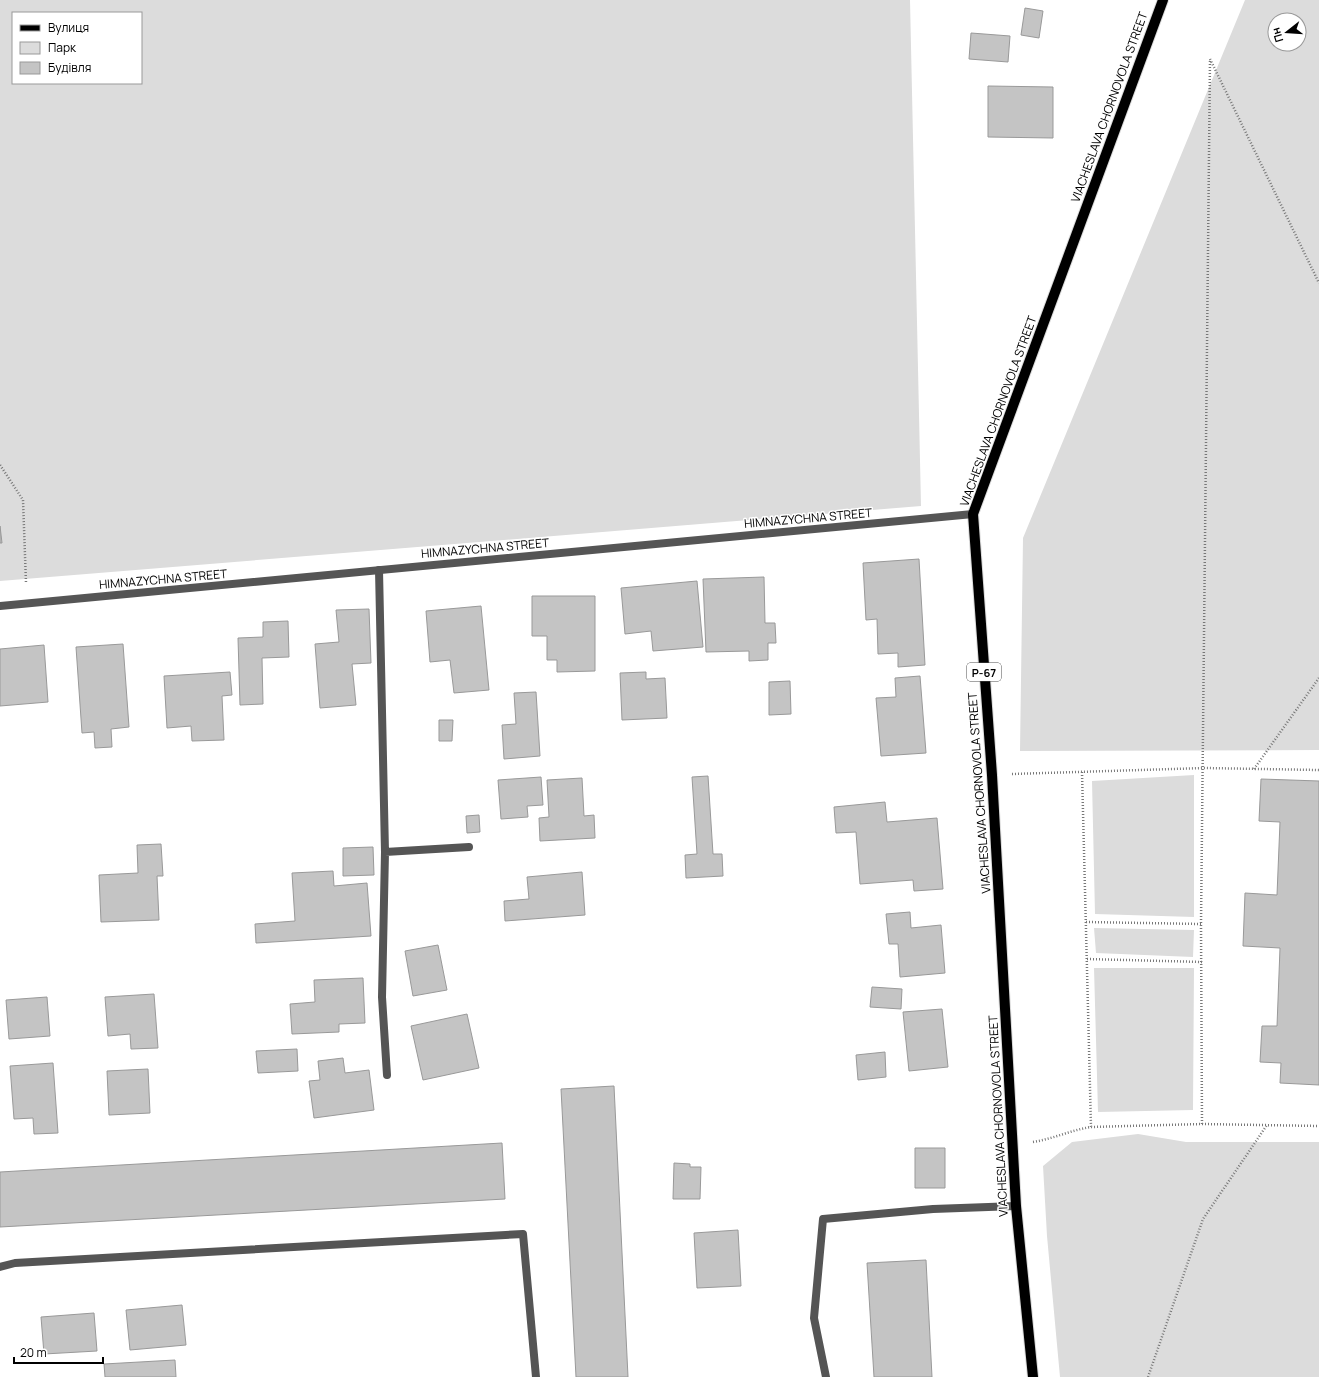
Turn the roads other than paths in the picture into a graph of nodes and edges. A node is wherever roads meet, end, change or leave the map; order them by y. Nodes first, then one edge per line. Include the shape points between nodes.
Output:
1 (1163, 0) edge
2 (973, 514) junction
3 (379, 570) junction
4 (0, 606) edge
5 (469, 847) dead end
6 (385, 852) junction
7 (387, 1075) dead end
8 (1016, 1206) junction
9 (0, 1267) edge
10 (536, 1377) edge
11 (826, 1377) edge
12 (1033, 1377) edge

1 - 2 main road, VIACHESLAVA CHORNOVOLA STREET / Р-67
2 - 3 street, HIMNAZYCHNA STREET
2 - 8 main road, VIACHESLAVA CHORNOVOLA STREET / Р-67 via 992,774
3 - 4 street, HIMNAZYCHNA STREET
3 - 6 street
5 - 6 street
6 - 7 street via 382,997
8 - 11 street via 934,1209 823,1219 814,1318
8 - 12 main road, VIACHESLAVA CHORNOVOLA STREET / Р-67
9 - 10 street via 15,1263 523,1234

